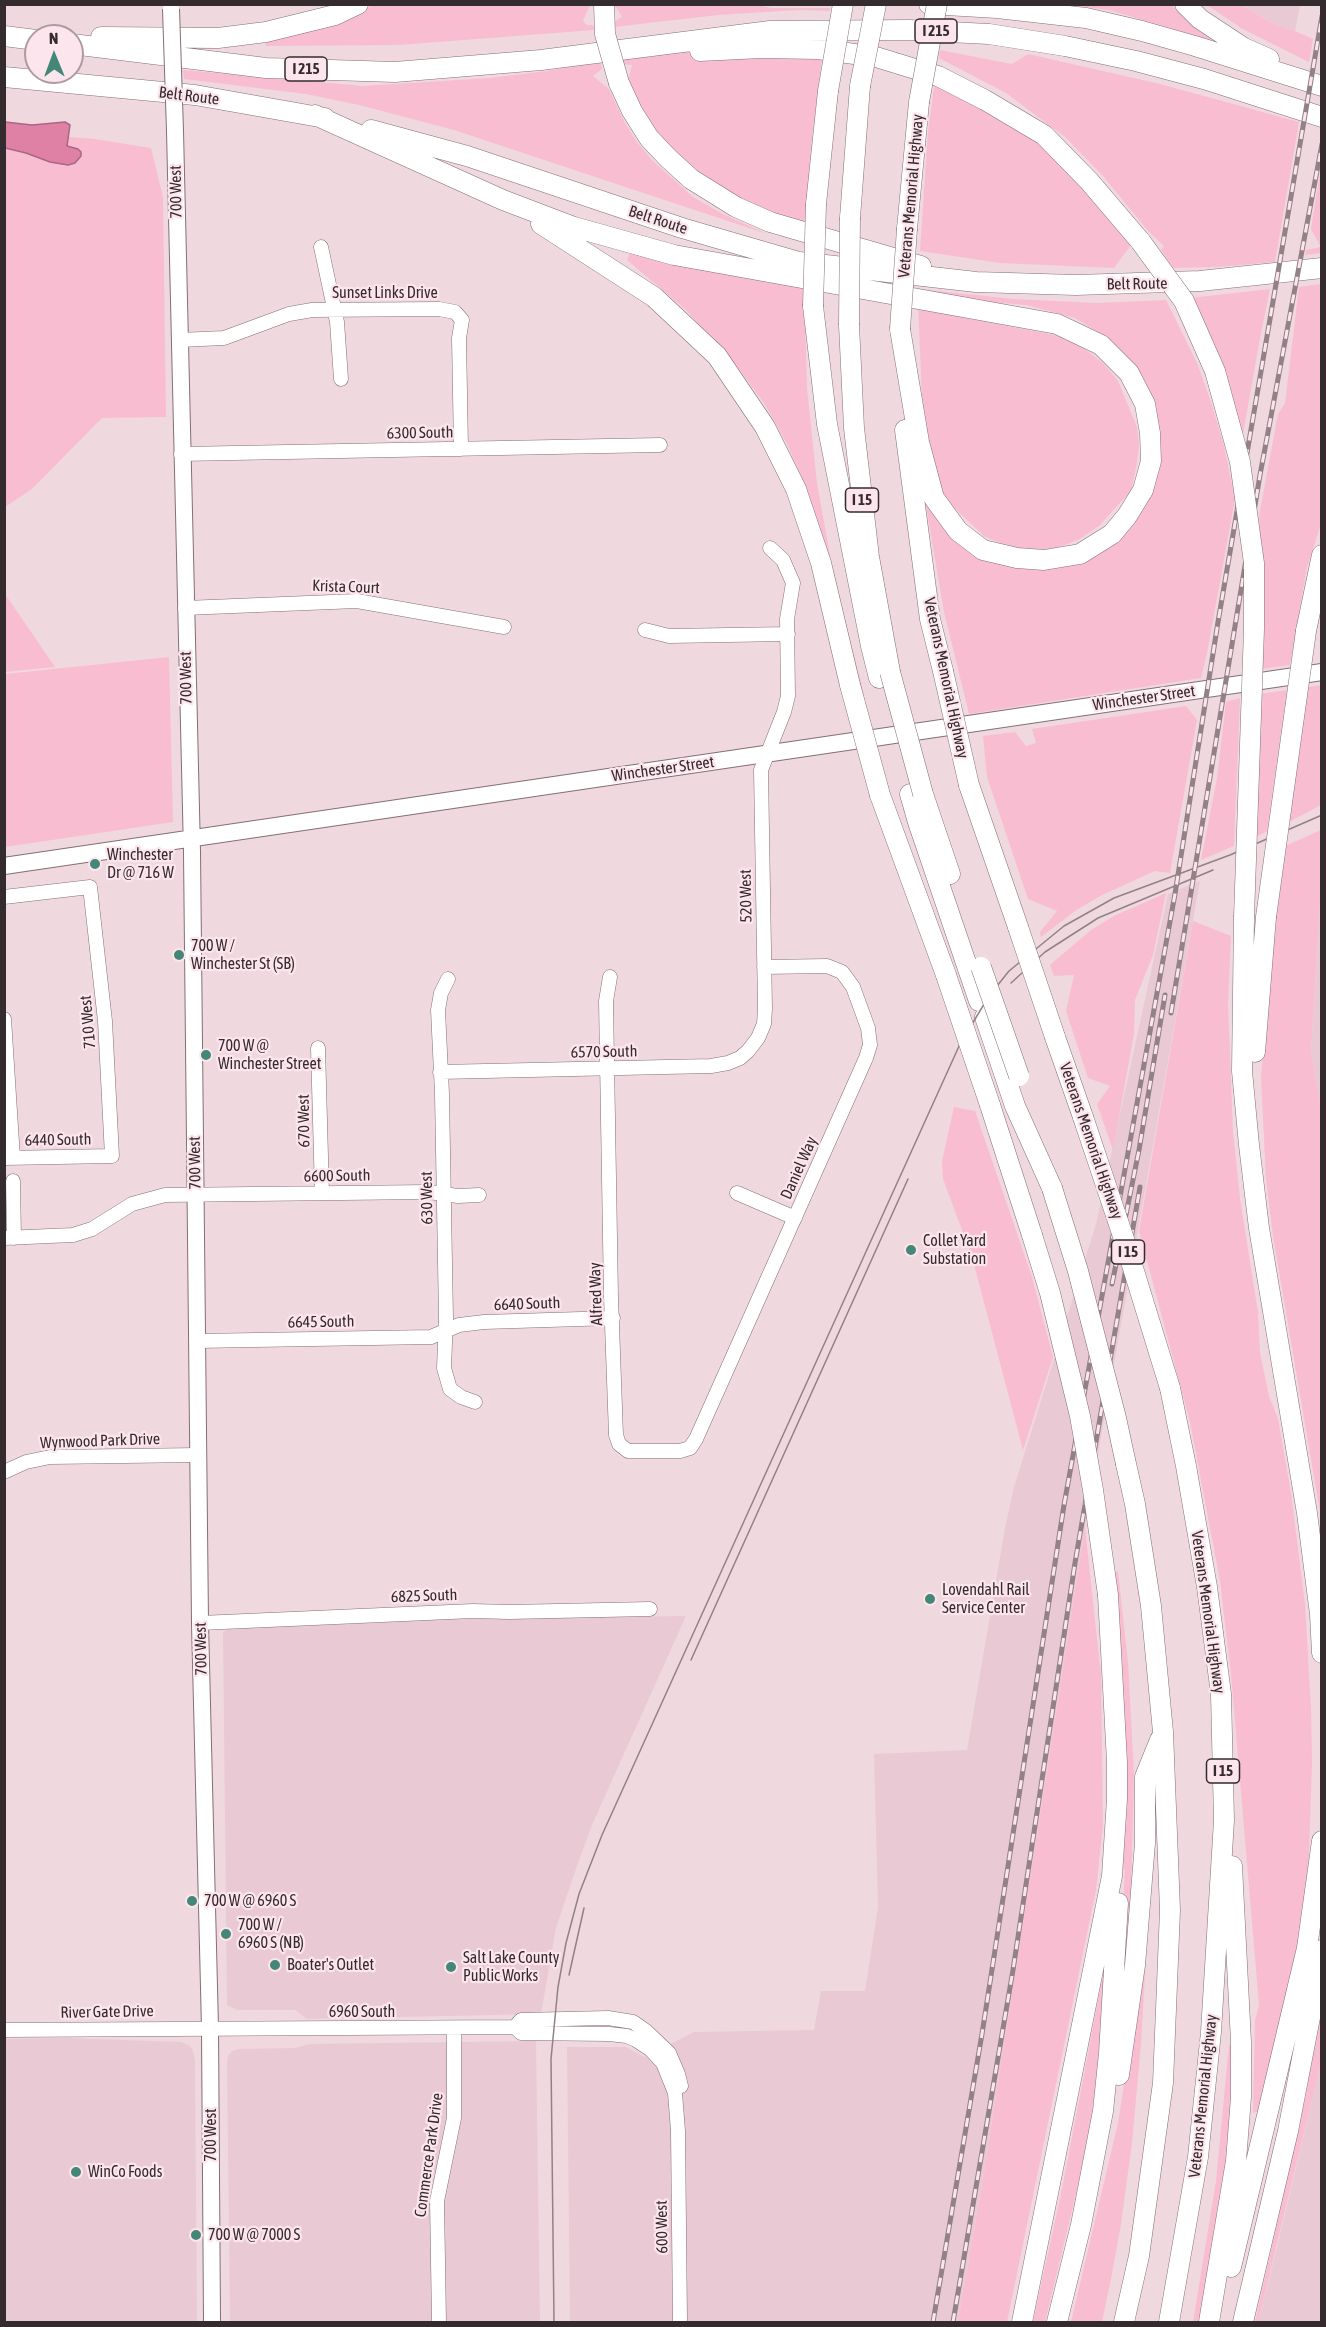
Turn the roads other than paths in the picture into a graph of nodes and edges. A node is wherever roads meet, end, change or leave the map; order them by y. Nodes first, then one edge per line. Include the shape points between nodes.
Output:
1 (358, 4) edge
2 (604, 4) edge
3 (843, 4) edge
4 (876, 4) edge
5 (929, 4) edge
6 (937, 4) edge
7 (1185, 4) edge
8 (171, 7) edge
9 (5, 36) edge
10 (24, 37) edge
11 (84, 37) edge
12 (84, 45) edge
13 (541, 60) junction
14 (4, 77) edge
15 (1322, 80) edge
16 (1322, 86) edge
17 (315, 115) junction
18 (1322, 117) edge
19 (503, 200) junction
20 (321, 248) dead end
21 (1322, 268) edge
22 (975, 282) junction
23 (334, 309) junction
24 (900, 329) junction
25 (179, 340) junction
26 (341, 379) dead end
27 (660, 445) dead end
28 (461, 449) junction
29 (181, 454) junction
30 (770, 548) dead end
31 (1322, 555) edge
32 (185, 608) junction
33 (504, 627) dead end
34 (645, 630) dead end
35 (788, 634) junction
36 (1322, 672) edge
37 (885, 675) junction
38 (770, 753) junction
39 (917, 794) junction
40 (191, 838) junction
41 (4, 866) edge
42 (4, 897) edge
43 (764, 967) junction
44 (610, 977) dead end
45 (448, 979) dead end
46 (4, 1019) edge
47 (758, 1038) joint
48 (318, 1048) dead end
49 (608, 1069) junction
50 (440, 1072) junction
51 (1249, 1145) junction
52 (112, 1156) joint
53 (9, 1158) edge
54 (13, 1181) dead end
55 (1052, 1188) junction
56 (322, 1193) junction
57 (737, 1193) dead end
58 (444, 1194) junction
59 (195, 1195) junction
60 (479, 1195) dead end
61 (795, 1218) junction
62 (9, 1238) edge
63 (613, 1318) junction
64 (445, 1332) junction
65 (197, 1341) junction
66 (475, 1402) dead end
67 (690, 1448) joint
68 (198, 1455) junction
69 (4, 1472) edge
70 (650, 1609) dead end
71 (200, 1623) junction
72 (1322, 1653) edge
73 (1221, 1694) junction
74 (1163, 1732) junction
75 (1117, 1799) junction
76 (1322, 1841) edge
77 (1322, 1950) edge
78 (210, 2028) junction
79 (454, 2028) junction
80 (4, 2030) edge
81 (641, 2035) joint
82 (1081, 2224) junction
83 (212, 2322) edge
84 (439, 2322) edge
85 (680, 2322) edge
86 (1023, 2322) edge
87 (1057, 2322) edge
88 (1124, 2322) edge
89 (1169, 2322) edge
90 (1209, 2322) edge
91 (1217, 2322) edge
92 (1243, 2322) edge

1 - 11 highway via 335,15 266,32 218,38
2 - 22 highway, bridge via 605,34 619,83 632,111 649,138 692,178 736,207 770,222
3 - 37 highway, bridge via 828,91 816,204 813,306 826,424 871,646
4 - 37 highway, I 15, bridge via 860,86 850,218 849,325 854,429
5 - 16 highway via 1086,18 1195,46
6 - 24 highway, Veterans Memorial Highway / I 15, bridge via 919,102
7 - 15 highway via 1200,19 1244,48
8 - 25 main road, 700 West, bridge
9 - 10 highway
12 - 13 highway, I 215 via 278,69 395,72
13 - 18 highway, I 215 via 770,31 989,34 1136,61
13 - 51 highway, bridge via 761,48 818,50 876,57 938,76 1044,135 1141,242 1184,301 1211,361 1240,462 1254,563 1242,1071
14 - 17 highway, Belt Route via 195,95
17 - 19 highway
17 - 22 highway, Belt Route via 467,156 682,228 799,262
19 - 24 highway via 574,227 674,255 1057,324 1101,345 1129,373 1145,404 1150,433 1151,461 1143,490 1112,534 1080,554 1044,560 983,550 958,531 934,498 919,442
19 - 75 highway, bridge via 654,297 717,356 765,427 796,489 821,563 880,795 946,975 1050,1293 1080,1416 1108,1595
20 - 23 street
21 - 22 highway, Belt Route via 1133,285
23 - 25 street, Sunset Links Drive via 289,314 224,338
23 - 26 street
23 - 28 street, Sunset Links Drive via 455,312 462,320
24 - 73 highway, Veterans Memorial Highway / I 15, bridge via 905,434 930,619 969,785 1125,1242 1170,1388 1207,1587
25 - 29 main road, 700 West
27 - 28 street, 6300 South
28 - 29 street, 6300 South
29 - 32 main road, 700 West
30 - 35 street, 520 West via 783,560 793,583
31 - 51 highway, bridge via 1306,631 1266,917
32 - 33 street, Krista Court via 357,601
32 - 40 main road, 700 West
34 - 35 street via 669,636
35 - 38 street, 520 West via 788,696
36 - 38 main road, Winchester Street
37 - 39 highway, I 15, bridge
38 - 40 main road, Winchester Street
38 - 43 street, 520 West via 761,770
39 - 55 highway, I 15, bridge via 981,967
39 - 55 highway via 918,822 979,1001 1015,1106
40 - 41 main road, Winchester Street
40 - 59 main road, 700 West
42 - 52 street, 710 West via 90,887 105,1021
43 - 47 street, 520 West via 764,1024
43 - 61 street, Daniel Way via 827,966 842,972 853,987 870,1039 866,1058
44 - 49 street, Alfred Way via 606,1001
45 - 50 street, 630 West via 438,1010
46 - 53 street
47 - 49 street, 6570 South via 748,1051 728,1063
48 - 56 street, 670 West
49 - 50 street, 6570 South
49 - 63 street, Alfred Way
50 - 58 street, 630 West
51 - 72 highway via 1259,1228 1307,1513
52 - 53 street, 6440 South
54 - 62 street
55 - 74 highway, I 15, bridge via 1078,1271 1135,1504 1151,1606
56 - 58 street, 6600 South
56 - 59 street, 6600 South
57 - 61 street
58 - 60 street, 6600 South
58 - 64 street, 630 West
59 - 62 street, 6600 South via 141,1200 92,1229 73,1235
59 - 65 main road, 700 West
61 - 67 street, Daniel Way
63 - 64 street, 6640 South via 499,1320 459,1325
63 - 67 street, Alfred Way via 619,1444 636,1452
64 - 65 street, 6645 South via 431,1337
64 - 66 street, 630 West via 447,1382 455,1394
65 - 68 main road, 700 West
68 - 69 street, Wynwood Park Drive via 50,1457
68 - 71 main road, 700 West
70 - 71 street, 6825 South via 473,1611
71 - 78 main road, 700 West
73 - 89 highway, Veterans Memorial Highway / I 15 via 1224,1821 1211,2032 1198,2157
73 - 90 highway via 1237,1938 1241,2097 1236,2161
74 - 82 highway via 1145,1777 1135,1965 1121,2066 1102,2157
74 - 88 highway, I 15 via 1170,1910 1163,2083 1139,2256
75 - 82 highway via 1119,1884 1109,2053 1103,2111
75 - 86 highway via 1106,1912
76 - 91 highway via 1307,1948
77 - 92 highway via 1288,2131
78 - 79 street, 6960 South
78 - 80 street, River Gate Drive
78 - 83 main road, 700 West
79 - 81 street, 6960 South via 515,2027 521,2020 608,2018 633,2022
79 - 84 street, Commerce Park Drive via 454,2118 437,2201
81 - 85 street, 600 West via 669,2053 678,2074 683,2111 678,2131
82 - 87 highway

